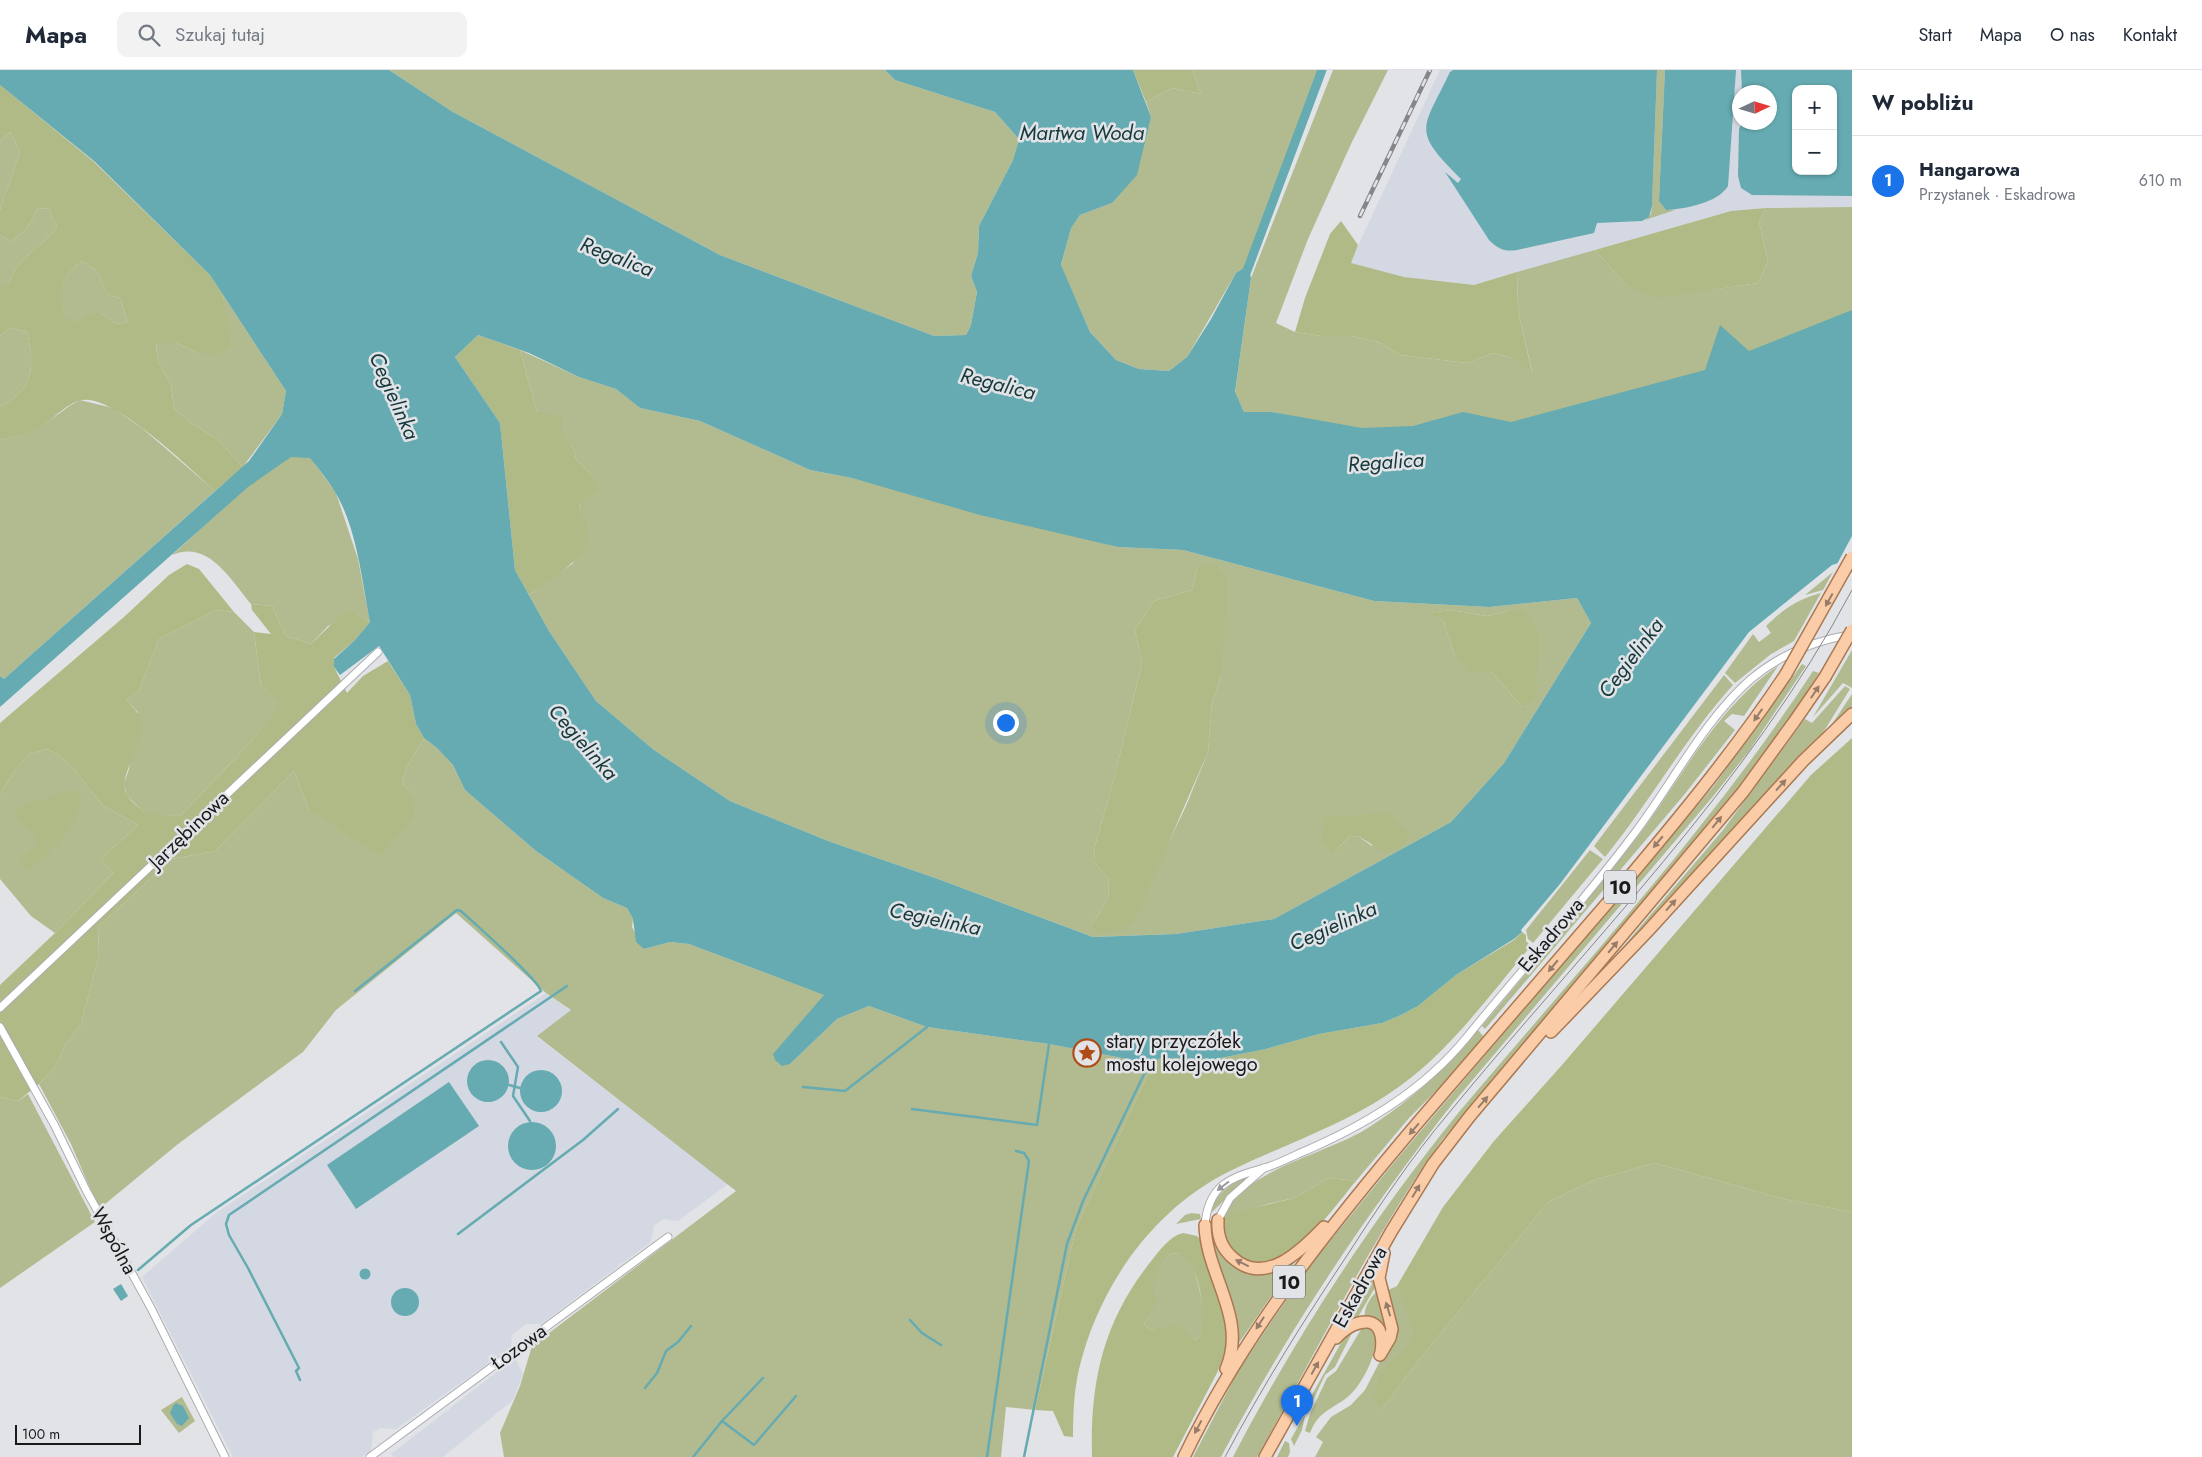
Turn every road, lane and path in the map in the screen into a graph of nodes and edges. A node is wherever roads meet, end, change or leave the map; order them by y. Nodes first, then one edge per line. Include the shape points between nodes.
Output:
1 (1852, 557) edge
2 (1852, 630) edge
3 (1852, 635) edge
4 (378, 652) dead end
5 (1852, 714) edge
6 (0, 1008) edge
7 (0, 1027) edge
8 (1503, 1078) junction
9 (1264, 1168) junction
10 (1375, 1174) junction
11 (1218, 1220) joint
12 (1205, 1225) joint
13 (1390, 1232) junction
14 (668, 1237) dead end
15 (1326, 1348) junction
16 (1214, 1399) junction
17 (225, 1457) edge
18 (370, 1457) edge
19 (1184, 1457) edge
20 (1265, 1457) edge

1 -> 10 main road, 10, bridge via 1786,674 1740,740 1678,818
8 -> 2 main road, 10, bridge via 1743,792 1825,676
3 - 9 street, Eskadrowa via 1796,651 1766,668 1742,688 1709,728 1625,847 1465,1039 1430,1076 1364,1123
4 - 6 street, Jarzębinowa
8 -> 5 main road via 1647,932 1802,761
7 - 17 street, Wspólna via 149,1304
13 -> 8 main road, Eskadrowa / 10 via 1438,1157
9 - 11 street, Eskadrowa via 1230,1198
9 -> 12 street, Eskadrowa via 1245,1173 1223,1185 1211,1201
10 -> 11 main road via 1302,1249 1272,1267 1245,1266 1231,1257 1221,1243
10 -> 16 main road, 10 via 1278,1298
12 - 16 main road via 1207,1241 1230,1311 1233,1334 1229,1362
13 - 15 main road, Eskadrowa / 10
15 -> 13 main road via 1349,1326 1358,1322 1369,1322 1378,1329 1382,1342 1380,1355 1390,1338 1392,1322 1379,1276
14 - 18 street, Łozowa
20 -> 15 main road, Eskadrowa / 10
16 -> 19 main road, 10

